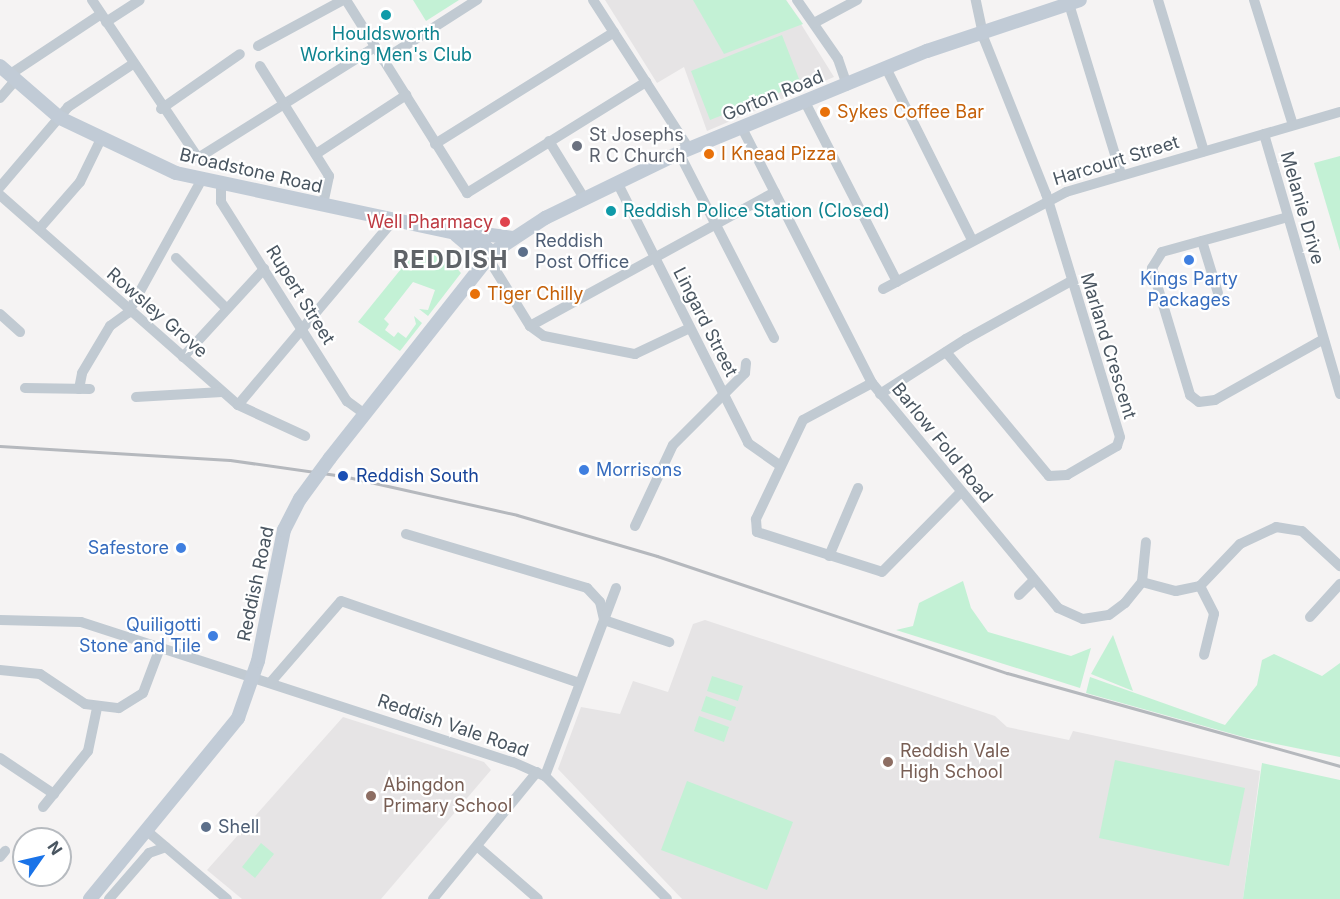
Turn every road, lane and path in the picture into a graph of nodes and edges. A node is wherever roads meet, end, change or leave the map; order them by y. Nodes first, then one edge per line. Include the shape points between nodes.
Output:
1 (92, 0) edge
2 (140, 0) edge
3 (344, 0) edge
4 (477, 0) edge
5 (593, 0) edge
6 (797, 0) edge
7 (857, 0) edge
8 (976, 0) edge
9 (1158, 0) edge
10 (1254, 0) edge
11 (1074, 2) edge
12 (104, 18) junction
13 (814, 23) junction
14 (984, 30) junction
15 (614, 32) junction
16 (258, 46) dead end
17 (375, 47) junction
18 (240, 54) dead end
19 (383, 60) junction
20 (133, 64) junction
21 (260, 66) dead end
22 (886, 68) junction
23 (8, 74) edge
24 (646, 82) junction
25 (848, 85) junction
26 (406, 95) junction
27 (0, 98) edge
28 (805, 102) junction
29 (285, 104) junction
30 (161, 109) junction
31 (1340, 112) edge
32 (60, 118) junction
33 (1293, 125) junction
34 (742, 128) junction
35 (1264, 134) junction
36 (100, 141) junction
37 (549, 141) junction
38 (435, 144) junction
39 (684, 151) junction
40 (1204, 151) junction
41 (316, 154) junction
42 (1121, 174) junction
43 (201, 181) junction
44 (617, 182) junction
45 (221, 186) junction
46 (0, 187) edge
47 (775, 192) junction
48 (0, 195) edge
49 (584, 198) junction
50 (1047, 200) junction
51 (323, 206) junction
52 (1288, 217) junction
53 (394, 220) junction
54 (714, 224) junction
55 (39, 229) junction
56 (452, 232) junction
57 (513, 238) junction
58 (972, 240) junction
59 (1202, 241) junction
60 (489, 257) junction
61 (654, 257) junction
62 (176, 258) dead end
63 (264, 269) junction
64 (1071, 281) junction
65 (897, 282) junction
66 (883, 290) dead end
67 (1218, 293) dead end
68 (226, 308) junction
69 (128, 313) junction
70 (0, 314) edge
71 (531, 326) junction
72 (688, 329) junction
73 (302, 330) junction
74 (20, 332) dead end
75 (774, 338) dead end
76 (1322, 340) junction
77 (946, 352) junction
78 (183, 357) junction
79 (746, 363) dead end
80 (872, 383) junction
81 (25, 388) dead end
82 (222, 392) junction
83 (723, 393) junction
84 (880, 394) junction
85 (1340, 394) edge
86 (136, 397) dead end
87 (238, 405) junction
88 (365, 414) junction
89 (305, 436) dead end
90 (779, 465) junction
91 (858, 488) dead end
92 (962, 492) junction
93 (635, 526) dead end
94 (406, 534) dead end
95 (1146, 542) dead end
96 (829, 556) junction
97 (1340, 566) edge
98 (1033, 581) junction
99 (1142, 582) junction
100 (1340, 584) edge
101 (1200, 586) junction
102 (616, 588) dead end
103 (1018, 597) dead end
104 (1310, 617) dead end
105 (0, 620) edge
106 (604, 620) junction
107 (669, 642) dead end
108 (160, 648) junction
109 (1204, 656) dead end
110 (0, 670) edge
111 (254, 677) junction
112 (576, 682) junction
113 (270, 683) junction
114 (97, 708) junction
115 (0, 758) edge
116 (541, 774) junction
117 (54, 794) junction
118 (43, 807) dead end
119 (147, 831) junction
120 (166, 847) junction
121 (478, 847) junction
122 (90, 899) edge
123 (109, 899) edge
124 (227, 899) edge
125 (433, 899) edge
126 (538, 899) edge
127 (667, 899) edge

1 - 12 street
2 - 12 street
3 - 16 street
3 - 17 street
4 - 19 street
5 - 15 street
6 - 13 street
7 - 13 street
8 - 14 street, Marland Crescent
9 - 40 street
10 - 33 street
11 - 14 main road, Gorton Road
11 - 42 street
12 - 20 street
12 - 23 street
13 - 25 street
14 - 22 main road, Gorton Road
14 - 50 street, Marland Crescent
15 - 24 street
15 - 38 street
17 - 19 street
17 - 29 street
18 - 30 street
19 - 26 street
20 - 30 street
20 - 32 street
21 - 29 street
22 - 25 main road, Gorton Road
22 - 58 street
23 - 27 street
23 - 32 main road, Broadstone Road
24 - 37 street
24 - 39 street
25 - 28 main road, Gorton Road
26 - 38 street
26 - 41 street
28 - 34 main road, Gorton Road
28 - 65 street
29 - 30 street via 198,158
29 - 41 street
31 - 33 street, Harcourt Street
32 - 36 main road, Broadstone Road
32 - 46 street
33 - 35 street, Harcourt Street
34 - 39 main road, Gorton Road
34 - 47 street, Barlow Fold Road
35 - 40 street, Harcourt Street
35 - 52 street, Melanie Drive
36 - 43 main road, Broadstone Road
36 - 55 street via 80,182
37 - 38 street via 466,193
37 - 49 street
39 - 44 main road, Gorton Road
39 - 54 street
40 - 42 street, Harcourt Street
41 - 51 street via 329,176
42 - 50 street, Harcourt Street
43 - 45 main road, Broadstone Road
43 - 69 street
44 - 49 main road, Gorton Road
44 - 61 street, Lingard Street
45 - 51 main road, Broadstone Road
45 - 63 street, Rupert Street via 221,202
47 - 54 street
47 - 80 street, Barlow Fold Road
48 - 55 street, Rowsley Grove
49 - 57 main road, Gorton Road
50 - 58 street, Harcourt Street
50 - 64 street, Marland Crescent
51 - 53 main road, Broadstone Road
52 - 59 street
52 - 76 street, Melanie Drive
53 - 56 main road, Broadstone Road
53 - 73 street
54 - 61 street
54 - 75 street
55 - 69 street, Rowsley Grove
56 - 57 main road
56 - 60 main road, Broadstone Road via 475,237
57 - 60 main road, Gorton Road
58 - 65 street, Harcourt Street
59 - 67 street
59 - 76 street via 1162,252 1152,268 1192,398 1210,402
60 - 71 street
60 - 88 main road, Reddish Road
61 - 71 street
61 - 72 street, Lingard Street
62 - 68 street
63 - 68 street
63 - 73 street, Rupert Street
64 - 77 street
64 - 77 street, Marland Crescent via 1119,437 1117,446 1066,475 1049,476
65 - 66 street, Harcourt Street
68 - 78 street
69 - 78 street, Rowsley Grove
69 - 81 street via 110,326 106,340 82,373 85,389
70 - 74 street
71 - 72 street via 544,336 635,354
72 - 83 street, Lingard Street
73 - 87 street
73 - 88 street, Rupert Street via 347,401
76 - 85 street, Melanie Drive
77 - 84 street
78 - 82 street, Rowsley Grove
79 - 83 street via 745,373
80 - 84 street, Barlow Fold Road
80 - 90 street via 803,420
82 - 86 street
82 - 87 street, Rowsley Grove
83 - 90 street, Lingard Street via 748,442
83 - 93 street via 673,445
84 - 92 street, Barlow Fold Road
87 - 89 street, Rowsley Grove
88 - 111 main road, Reddish Road, bridge via 298,503 280,546
90 - 96 street via 756,519 757,532
91 - 96 street
92 - 96 street via 882,572
92 - 98 street, Barlow Fold Road
94 - 106 street via 587,588 600,602
95 - 99 street
97 - 101 street via 1302,531 1276,527 1240,544
98 - 99 street, Barlow Fold Road via 1058,608 1083,619 1109,615
98 - 103 street
99 - 101 street via 1176,591
100 - 104 street
101 - 109 street via 1214,614
102 - 106 street
105 - 108 street, Reddish Vale Road via 81,622
106 - 107 street
106 - 112 street
108 - 111 street, Reddish Vale Road
108 - 114 street via 148,685 135,701
110 - 114 street via 40,674
111 - 113 street, Reddish Vale Road
111 - 119 main road, Reddish Road via 225,737
112 - 113 street via 341,601
112 - 116 street
113 - 116 street, Reddish Vale Road
114 - 117 street via 88,751
115 - 117 street
116 - 121 street
116 - 127 street, Reddish Vale Road
117 - 118 street
119 - 120 street
119 - 122 main road, Reddish Road
120 - 123 street via 149,853
120 - 124 street
121 - 125 street
121 - 126 street

